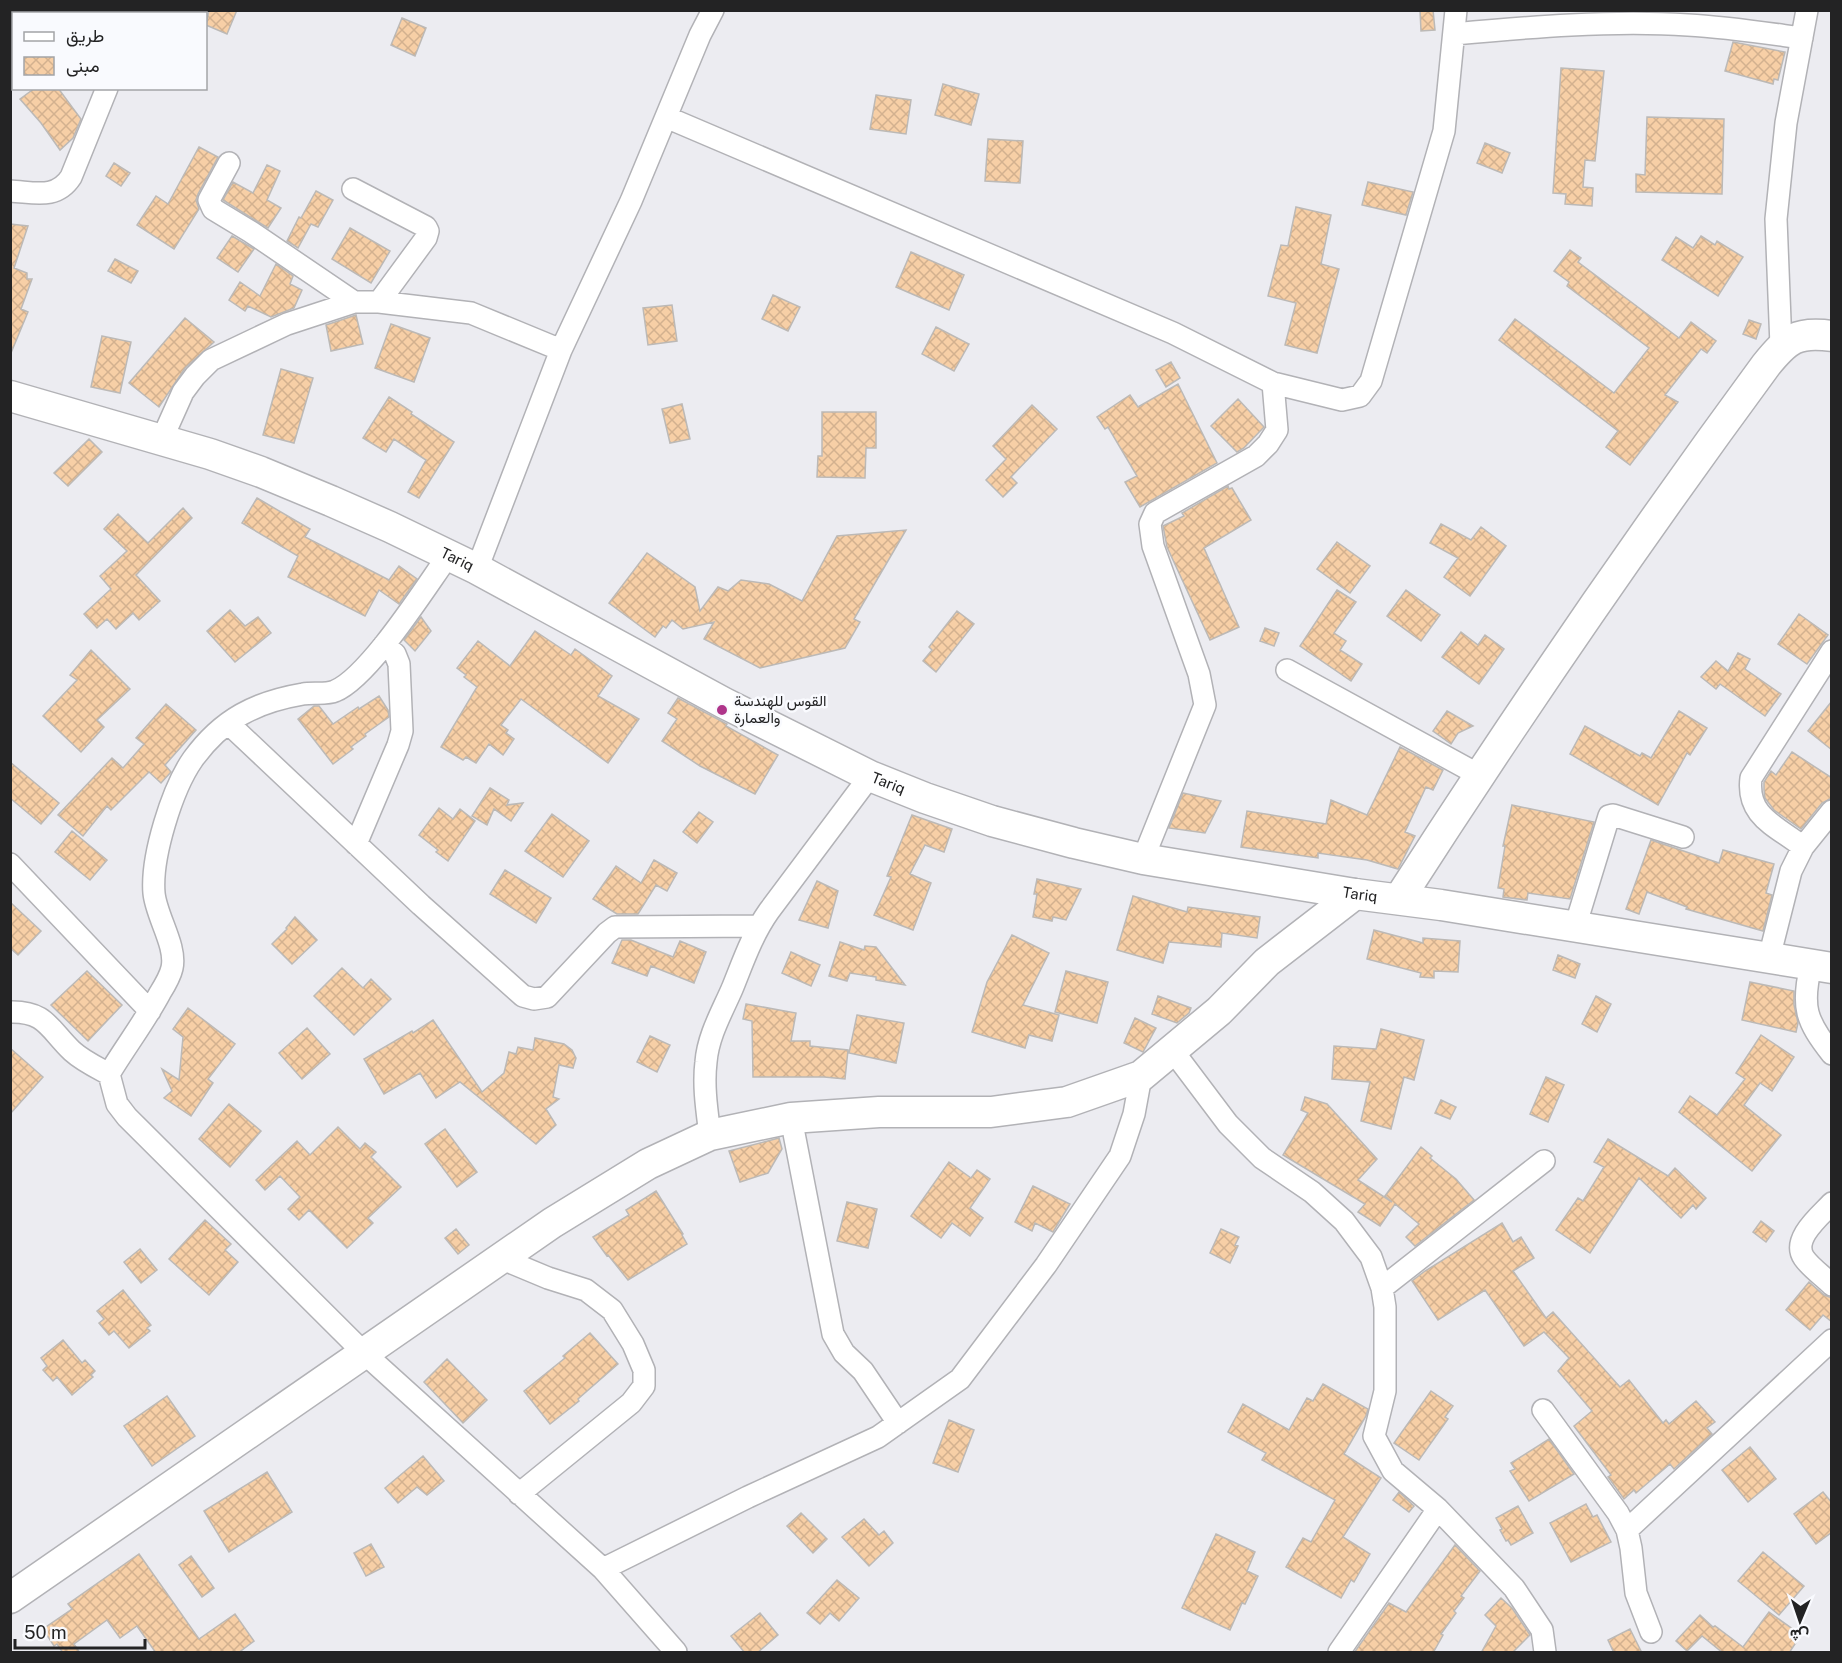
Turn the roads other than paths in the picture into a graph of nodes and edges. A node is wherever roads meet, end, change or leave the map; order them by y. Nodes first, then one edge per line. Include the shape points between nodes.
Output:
1 (713, 10) edge
2 (1456, 10) edge
3 (1807, 10) edge
4 (1454, 34) junction
5 (1803, 38) junction
6 (106, 90) edge
7 (666, 117) junction
8 (229, 163) dead end
9 (353, 189) dead end
10 (10, 191) edge
11 (354, 302) junction
12 (379, 302) junction
13 (1832, 336) edge
14 (1781, 346) junction
15 (561, 350) junction
16 (1273, 383) junction
17 (10, 396) edge
18 (162, 439) junction
19 (448, 556) junction
20 (477, 569) junction
21 (384, 645) junction
22 (1832, 651) edge
23 (1287, 670) dead end
24 (228, 723) junction
25 (1479, 775) junction
26 (870, 776) junction
27 (1832, 811) edge
28 (1683, 837) dead end
29 (356, 844) junction
30 (1803, 847) junction
31 (1143, 859) junction
32 (10, 864) edge
33 (1355, 894) junction
34 (1399, 899) junction
35 (758, 926) junction
36 (1575, 927) junction
37 (1769, 958) junction
38 (1821, 967) edge
39 (150, 1011) junction
40 (10, 1012) edge
41 (1173, 1051) junction
42 (1832, 1054) edge
43 (109, 1074) junction
44 (1141, 1076) junction
45 (791, 1118) junction
46 (710, 1136) junction
47 (1544, 1161) dead end
48 (1832, 1203) edge
49 (500, 1258) junction
50 (1832, 1285) edge
51 (1382, 1288) junction
52 (1832, 1340) edge
53 (364, 1353) junction
54 (1543, 1410) dead end
55 (898, 1423) junction
56 (519, 1494) junction
57 (1438, 1509) junction
58 (1627, 1530) junction
59 (603, 1569) junction
60 (10, 1598) edge
61 (1651, 1632) dead end
62 (1339, 1652) edge
63 (676, 1653) edge
64 (1545, 1653) edge

1 - 7 street
2 - 4 street
3 - 5 street
4 - 5 street via 1527,27 1653,24
4 - 16 street via 1444,131 1371,381 1360,396 1342,400
5 - 14 street via 1786,123 1776,219
6 - 10 street via 65,186 50,193
7 - 15 street
7 - 16 street via 1173,333
8 - 11 street via 209,200 213,209
9 - 12 street via 428,231
11 - 12 street
11 - 18 street via 286,324 211,360 183,392
12 - 15 street via 471,313
13 - 14 street via 1795,336
14 - 25 street via 1637,543
15 - 20 street
16 - 31 street via 1277,430 1268,444 1256,456 1155,513 1149,524 1153,546 1199,674 1205,705
17 - 18 street, Tariq
18 - 19 street, Tariq via 281,480
19 - 20 street, Tariq
19 - 21 street
20 - 26 street, Tariq via 724,703
21 - 24 street via 360,674 334,692 271,700
21 - 29 street via 395,654 399,664 402,731
22 - 30 street via 1751,778 1751,797 1758,813
23 - 25 street
24 - 29 street
24 - 39 street via 193,760 177,790 163,831 154,894 173,957 172,968
25 - 34 street
26 - 31 street, Tariq via 993,821
26 - 35 street
27 - 30 street
28 - 36 street via 1609,816
29 - 35 street via 523,996 534,999 547,997 615,927
30 - 37 street via 1791,871
31 - 33 street, Tariq
32 - 39 street
33 - 34 street, Tariq
33 - 41 street via 1267,962
34 - 36 street, Tariq
35 - 46 street via 710,1039 706,1062
36 - 37 street, Tariq
37 - 38 street, Tariq
38 - 42 street via 1806,987 1806,1006 1813,1030
39 - 43 street
40 - 43 street via 37,1015 84,1061
41 - 44 street
41 - 51 street via 1228,1124 1262,1158 1312,1192 1344,1221 1371,1257
43 - 53 street via 117,1104 127,1117
44 - 45 street via 1067,1102 991,1112 879,1112
44 - 55 street via 1120,1156 1046,1265 960,1379
45 - 46 street
45 - 55 street via 833,1334
46 - 49 street via 648,1164
47 - 51 street
48 - 50 street via 1810,1227 1801,1248 1803,1257
49 - 53 street
49 - 56 street via 586,1290 612,1310 644,1370 644,1386 631,1404
51 - 57 street via 1385,1391 1374,1436 1393,1471
52 - 58 street
53 - 56 street
53 - 60 street
54 - 58 street
55 - 59 street via 878,1437
56 - 59 street
57 - 62 street
57 - 64 street via 1514,1588 1542,1630
58 - 61 street via 1635,1593
59 - 63 street

